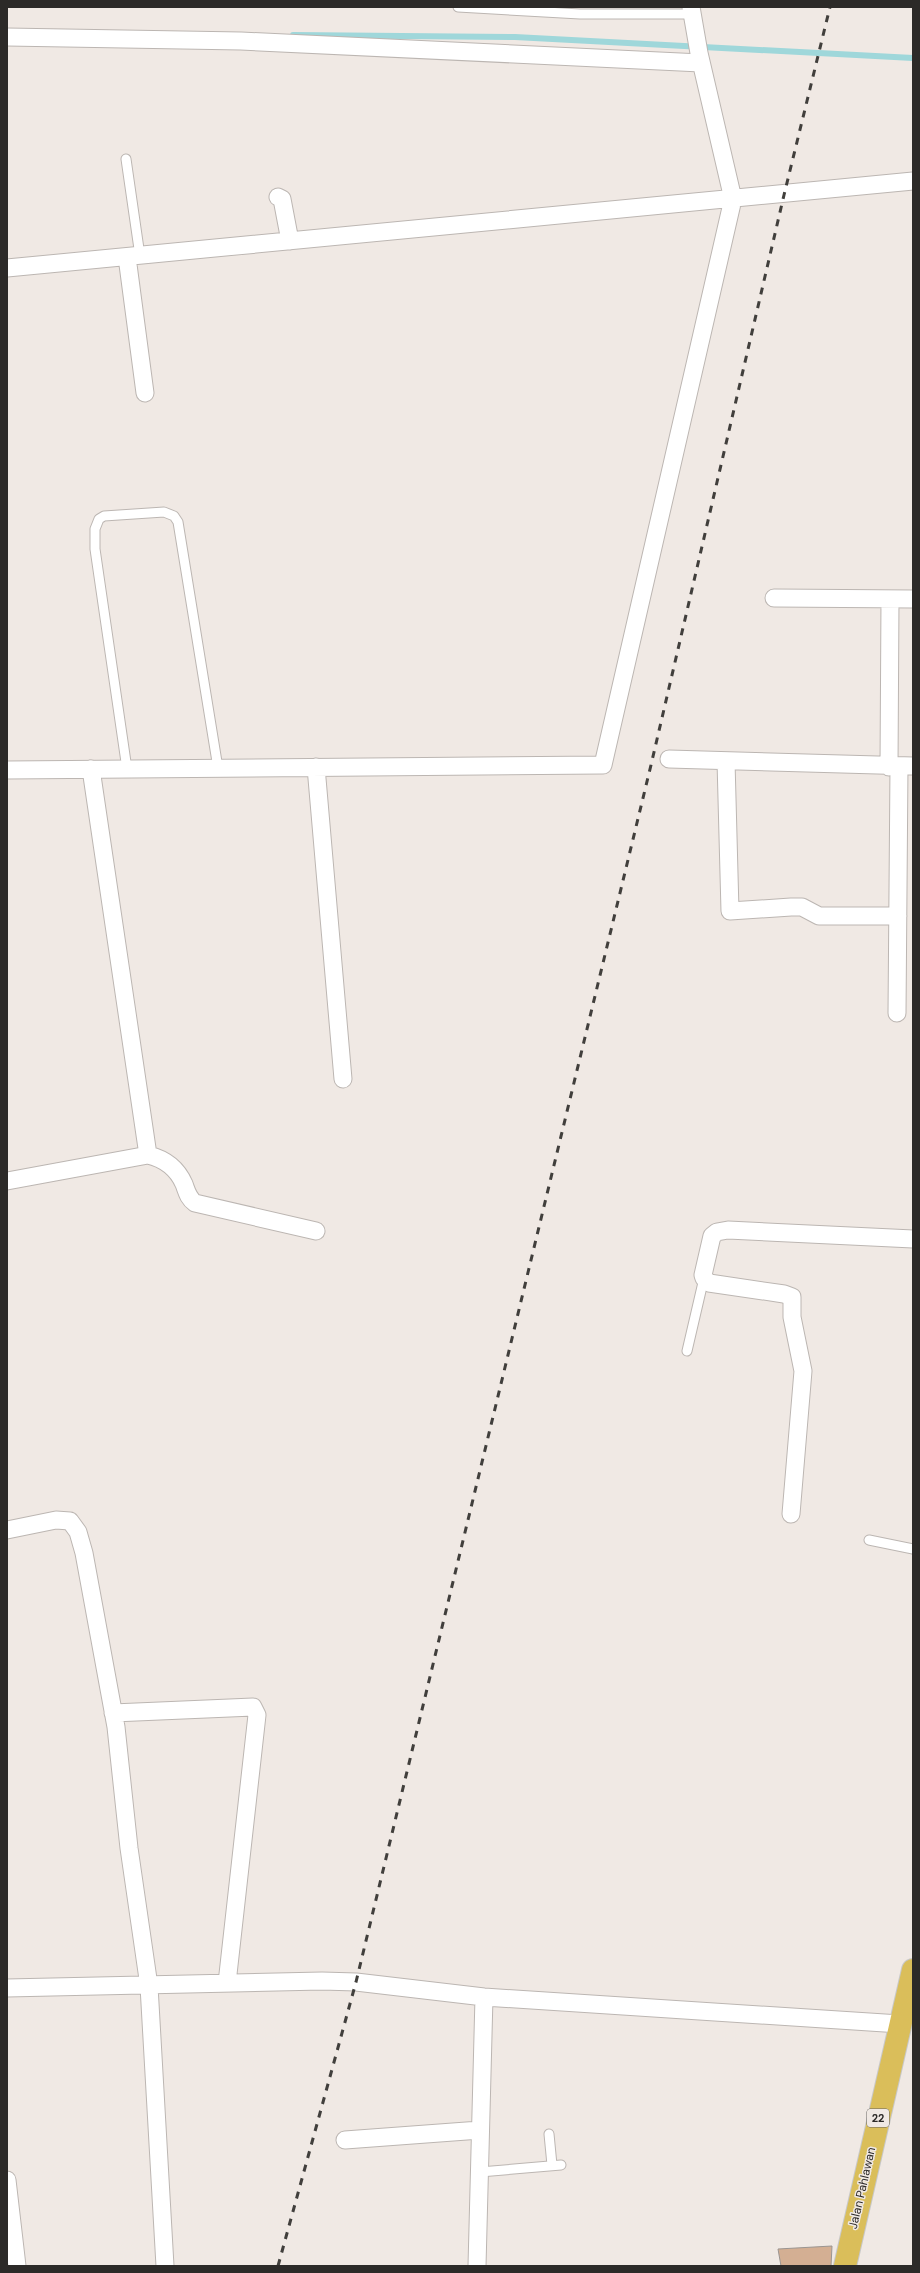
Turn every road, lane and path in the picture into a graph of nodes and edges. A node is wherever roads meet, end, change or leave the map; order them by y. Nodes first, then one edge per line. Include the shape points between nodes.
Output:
1 (458, 7) edge
2 (692, 14) edge
3 (7, 37) edge
4 (700, 58) junction
5 (126, 159) dead end
6 (913, 181) edge
7 (278, 197) dead end
8 (733, 199) junction
9 (290, 241) junction
10 (134, 256) junction
11 (7, 268) edge
12 (145, 393) dead end
13 (774, 598) dead end
14 (890, 599) junction
15 (913, 599) edge
16 (669, 759) dead end
17 (726, 761) junction
18 (900, 766) edge
19 (316, 767) junction
20 (218, 768) junction
21 (91, 769) junction
22 (127, 769) junction
23 (7, 770) edge
24 (898, 916) junction
25 (897, 1013) dead end
26 (343, 1079) dead end
27 (148, 1155) junction
28 (7, 1181) edge
29 (316, 1231) dead end
30 (913, 1239) edge
31 (704, 1278) junction
32 (687, 1351) dead end
33 (791, 1514) dead end
34 (7, 1530) edge
35 (869, 1540) dead end
36 (913, 1549) edge
37 (113, 1713) junction
38 (913, 1970) edge
39 (228, 1983) junction
40 (149, 1986) junction
41 (7, 1988) edge
42 (484, 1997) junction
43 (900, 2024) junction
44 (480, 2130) junction
45 (549, 2134) dead end
46 (345, 2140) dead end
47 (480, 2172) junction
48 (7, 2180) edge
49 (17, 2266) edge
50 (165, 2266) edge
51 (477, 2266) edge
52 (845, 2266) edge

1 - 2 lane via 580,14
2 - 4 street
3 - 4 street via 241,41
4 - 8 street
5 - 10 lane
6 - 8 street
7 - 9 street via 282,199
8 - 9 street
8 - 19 street via 603,765
9 - 10 street
10 - 11 street
10 - 12 street
13 - 14 street
14 - 15 street
14 - 18 street
16 - 17 street
17 - 18 street
17 - 24 street via 730,911 802,907 819,916
18 - 24 street
19 - 20 street
19 - 26 street
20 - 22 street
20 - 22 lane via 178,522 174,516 164,512 104,516 99,518 95,529 95,549
21 - 22 street
21 - 23 street
21 - 27 street
24 - 25 street
27 - 28 street
27 - 29 street via 166,1162 176,1172 188,1196 195,1203
30 - 31 street via 728,1230 712,1236
31 - 32 lane
31 - 33 street via 709,1283 718,1285 792,1297 792,1317 803,1371
34 - 37 street via 65,1519 74,1525 84,1553
35 - 36 lane
37 - 39 street via 253,1707 256,1710
37 - 40 street
38 - 43 highway, Jalan Pahlawan / 22
39 - 40 street
39 - 42 street via 356,1982
40 - 41 street
40 - 50 street
42 - 43 street
42 - 44 street
43 - 52 highway, Jalan Pahlawan / 22
44 - 46 street
44 - 47 street
45 - 47 lane via 556,2165
47 - 51 street
48 - 49 street

